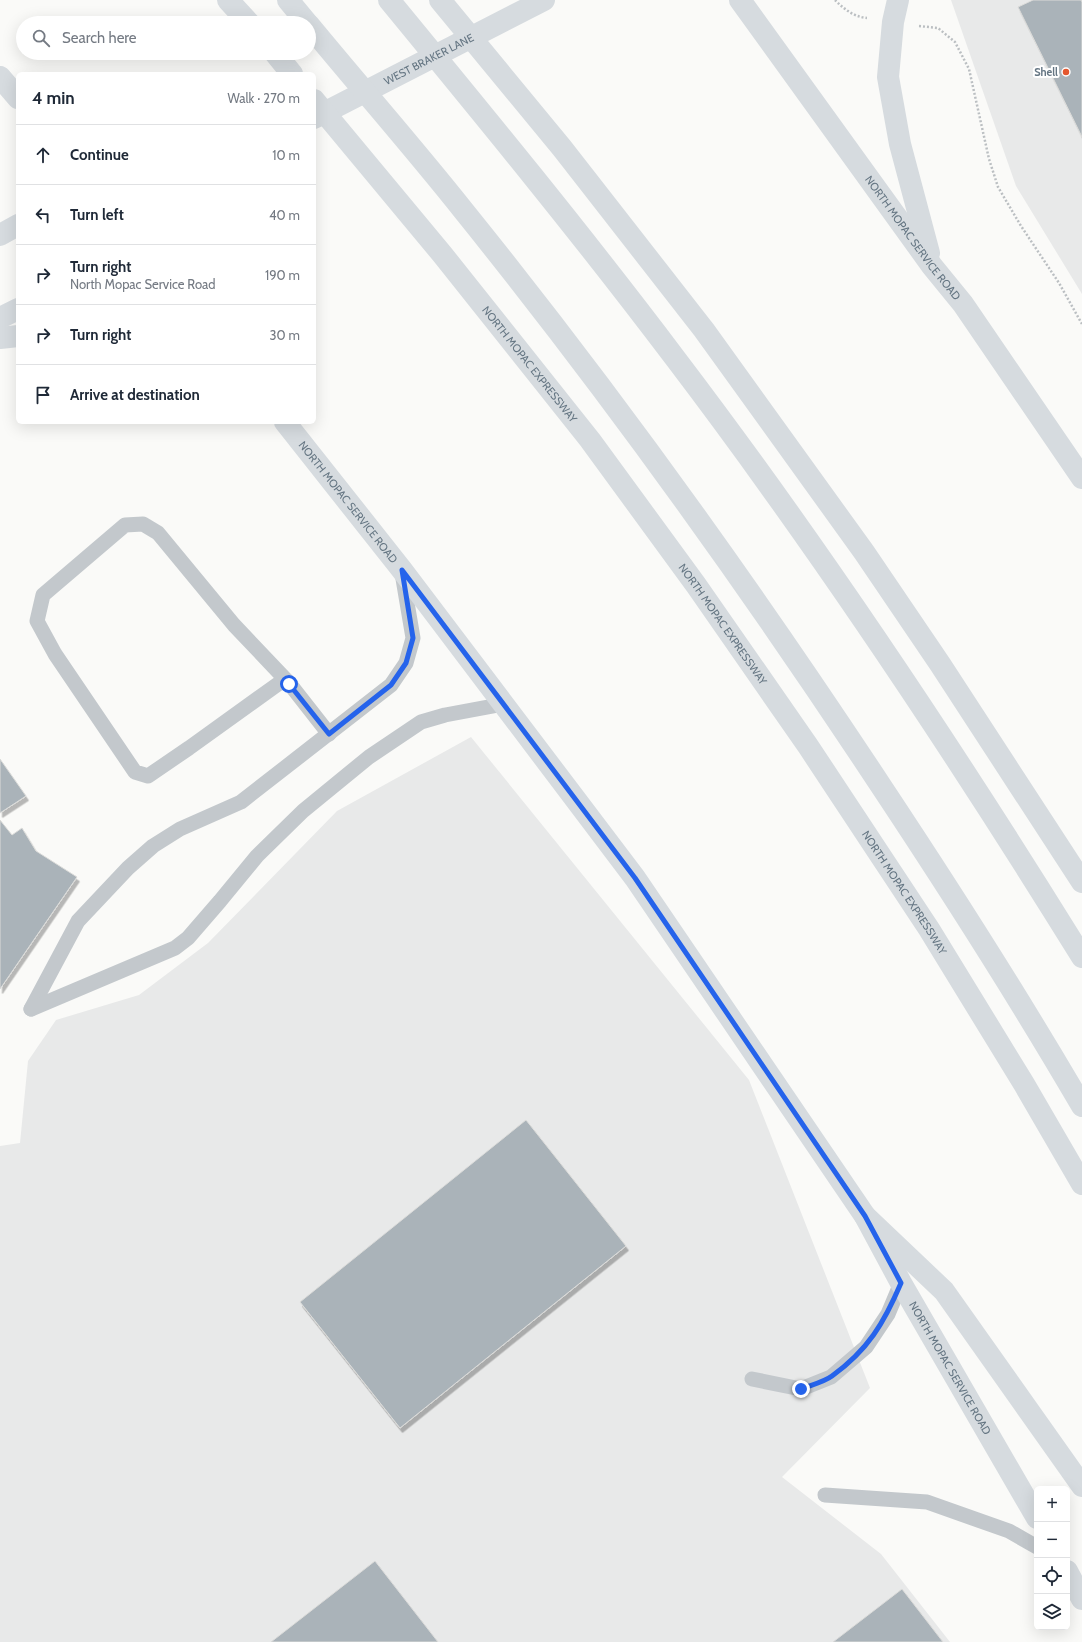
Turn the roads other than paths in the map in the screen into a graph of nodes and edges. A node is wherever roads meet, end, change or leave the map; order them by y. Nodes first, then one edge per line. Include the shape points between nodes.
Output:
1 (228, 0) edge
2 (288, 0) edge
3 (389, 0) edge
4 (440, 0) edge
5 (544, 0) edge
6 (740, 0) edge
7 (898, 0) edge
8 (243, 16) edge
9 (301, 16) edge
10 (316, 34) edge
11 (281, 60) edge
12 (290, 72) edge
13 (0, 77) edge
14 (16, 96) edge
15 (316, 102) edge
16 (316, 117) edge
17 (16, 225) edge
18 (0, 234) edge
19 (932, 266) junction
20 (16, 310) edge
21 (0, 318) edge
22 (16, 336) edge
23 (0, 338) edge
24 (274, 424) edge
25 (286, 424) edge
26 (301, 443) junction
27 (1082, 478) edge
28 (402, 570) junction
29 (285, 679) junction
30 (504, 704) junction
31 (329, 734) junction
32 (1082, 882) edge
33 (1082, 957) edge
34 (1082, 1106) edge
35 (1082, 1184) edge
36 (865, 1216) junction
37 (901, 1283) junction
38 (752, 1379) dead end
39 (1082, 1486) edge
40 (826, 1495) dead end
41 (1034, 1513) edge
42 (1034, 1545) edge
43 (1070, 1577) edge
44 (1082, 1599) edge

1 - 8 main road
2 - 9 main road
3 - 33 main road via 549,195 676,359 803,534 916,698
4 - 32 main road via 562,148 704,330 864,552
5 - 16 main road, WEST BRAKER LANE
6 - 19 main road, NORTH MOPAC SERVICE ROAD
7 - 19 main road via 893,22 888,77 900,144
10 - 34 main road via 463,209 626,420 734,570 841,725 962,908
11 - 12 main road
13 - 14 main road
15 - 35 main road, NORTH MOPAC EXPRESSWAY via 442,254 590,440 696,585 808,746 929,928
17 - 18 main road
19 - 27 main road, NORTH MOPAC SERVICE ROAD via 963,304
20 - 21 main road
22 - 23 main road
24 - 26 main road
25 - 26 main road, NORTH MOPAC SERVICE ROAD
26 - 28 main road, NORTH MOPAC SERVICE ROAD
28 - 30 main road, NORTH MOPAC SERVICE ROAD
28 - 31 lane via 413,638 406,663 391,685
29 - 29 lane via 234,625 158,533 143,524 125,525 43,595 37,621 55,654 135,772 148,776
29 - 31 lane
30 - 31 lane via 421,722 369,757 303,811 257,856 188,938 175,948 31,1009 78,920 128,868 153,846 180,829 241,802
30 - 36 main road, NORTH MOPAC SERVICE ROAD via 635,878
36 - 37 main road, NORTH MOPAC SERVICE ROAD
36 - 39 main road via 944,1291
37 - 38 lane via 888,1314 866,1347 831,1376 801,1389
37 - 41 main road, NORTH MOPAC SERVICE ROAD
40 - 42 lane via 927,1502 1009,1531
43 - 44 main road

